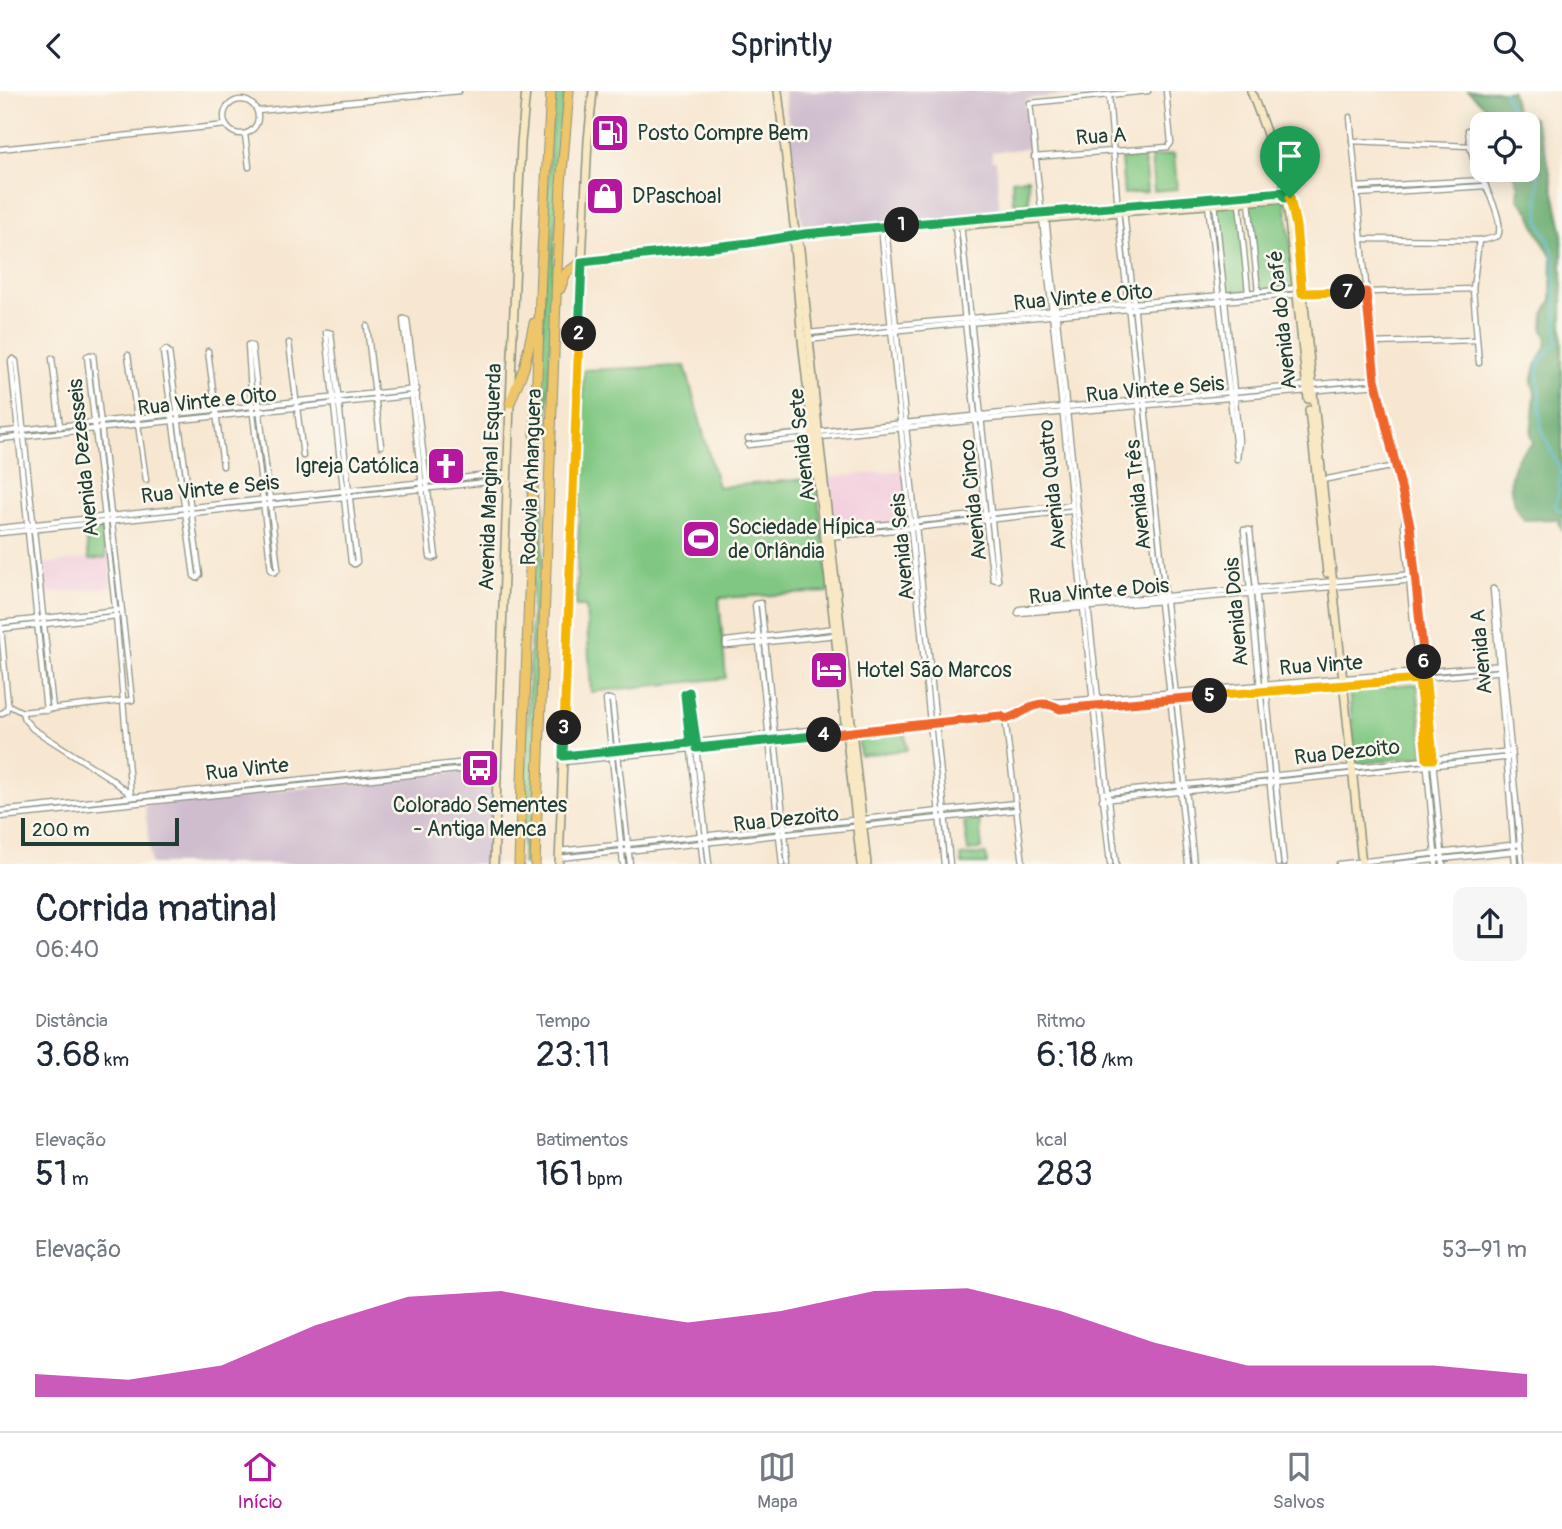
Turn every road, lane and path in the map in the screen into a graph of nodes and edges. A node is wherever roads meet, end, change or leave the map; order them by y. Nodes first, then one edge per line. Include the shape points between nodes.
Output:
1 (239, 91) edge
2 (459, 91) edge
3 (526, 91) edge
4 (551, 91) edge
5 (569, 91) edge
6 (593, 91) edge
7 (778, 91) edge
8 (1148, 91) edge
9 (1166, 91) edge
10 (1251, 91) edge
11 (1109, 95) junction
12 (240, 100) junction
13 (258, 111) junction
14 (1350, 117) dead end
15 (226, 125) junction
16 (1468, 130) dead end
17 (245, 134) junction
18 (1352, 141) junction
19 (1470, 146) joint
20 (0, 149) edge
21 (1113, 151) junction
22 (1034, 156) junction
23 (249, 167) dead end
24 (1485, 183) joint
25 (1357, 191) junction
26 (1287, 195) junction
27 (1249, 200) junction
28 (1211, 201) junction
29 (1239, 201) junction
30 (1120, 207) junction
31 (1043, 216) junction
32 (958, 223) junction
33 (883, 226) junction
34 (795, 234) junction
35 (1362, 239) junction
36 (1479, 240) junction
37 (582, 262) junction
38 (1473, 289) junction
39 (1258, 291) junction
40 (1299, 291) junction
41 (1248, 292) junction
42 (1366, 292) junction
43 (540, 297) junction
44 (1218, 297) junction
45 (1225, 297) junction
46 (1134, 305) junction
47 (1127, 306) junction
48 (1053, 313) junction
49 (555, 318) junction
50 (969, 320) junction
51 (367, 326) dead end
52 (893, 328) junction
53 (805, 337) junction
54 (1477, 340) junction
55 (289, 343) dead end
56 (1371, 343) junction
57 (208, 351) dead end
58 (128, 355) dead end
59 (52, 358) dead end
60 (1479, 363) dead end
61 (1376, 381) junction
62 (1309, 388) junction
63 (413, 389) junction
64 (1231, 394) junction
65 (376, 396) junction
66 (414, 396) junction
67 (336, 400) junction
68 (510, 403) junction
69 (1141, 403) junction
70 (296, 405) junction
71 (256, 409) junction
72 (1063, 410) junction
73 (216, 413) junction
74 (178, 417) junction
75 (171, 418) junction
76 (979, 418) junction
77 (138, 421) junction
78 (102, 425) junction
79 (903, 425) junction
80 (95, 426) junction
81 (60, 429) junction
82 (0, 432) edge
83 (21, 433) junction
84 (816, 435) junction
85 (0, 439) edge
86 (748, 442) dead end
87 (381, 446) dead end
88 (303, 456) dead end
89 (223, 466) dead end
90 (1396, 466) junction
91 (508, 476) junction
92 (146, 480) dead end
93 (1320, 480) junction
94 (425, 485) junction
95 (403, 488) junction
96 (346, 490) junction
97 (346, 496) junction
98 (266, 502) junction
99 (1074, 508) junction
100 (188, 510) junction
101 (989, 516) junction
102 (112, 518) junction
103 (106, 519) junction
104 (917, 524) junction
105 (910, 525) junction
106 (30, 527) junction
107 (0, 528) edge
108 (0, 533) edge
109 (270, 533) junction
110 (430, 534) dead end
111 (827, 534) junction
112 (1412, 574) junction
113 (1413, 581) junction
114 (1331, 585) junction
115 (1252, 591) junction
116 (1159, 599) junction
117 (1166, 599) junction
118 (1084, 606) junction
119 (119, 613) junction
120 (43, 621) junction
121 (36, 622) junction
122 (1, 626) edge
123 (838, 632) junction
124 (765, 639) junction
125 (758, 640) junction
126 (1501, 668) junction
127 (1422, 675) junction
128 (1341, 683) junction
129 (1262, 688) junction
130 (1176, 696) junction
131 (1169, 697) junction
132 (124, 700) junction
133 (132, 700) junction
134 (1095, 703) junction
135 (7, 708) junction
136 (53, 709) junction
137 (46, 711) junction
138 (22, 712) junction
139 (124, 713) junction
140 (0, 714) edge
141 (1005, 718) junction
142 (932, 725) junction
143 (849, 729) junction
144 (775, 737) junction
145 (768, 738) junction
146 (694, 745) junction
147 (614, 754) junction
148 (1512, 754) junction
149 (1505, 755) junction
150 (563, 759) junction
151 (497, 762) junction
152 (1431, 762) junction
153 (1351, 771) junction
154 (1274, 779) junction
155 (1183, 789) junction
156 (1105, 793) junction
157 (131, 796) junction
158 (1106, 800) junction
159 (1016, 803) junction
160 (1017, 810) junction
161 (0, 811) edge
162 (942, 815) junction
163 (0, 817) edge
164 (860, 824) junction
165 (782, 832) junction
166 (703, 840) junction
167 (628, 845) junction
168 (1513, 848) junction
169 (1520, 848) junction
170 (621, 849) junction
171 (628, 851) junction
172 (559, 858) edge
173 (1439, 859) edge
174 (1360, 863) edge
175 (1411, 863) edge
176 (494, 864) edge
177 (519, 864) edge
178 (535, 864) edge
179 (623, 864) edge
180 (630, 864) edge
181 (703, 864) edge
182 (709, 864) edge
183 (782, 864) edge
184 (788, 864) edge
185 (861, 864) edge
186 (867, 864) edge
187 (944, 864) edge
188 (950, 864) edge
189 (1023, 864) edge
190 (1110, 864) edge
191 (1116, 864) edge
192 (1188, 864) edge
193 (1194, 864) edge
194 (1278, 864) edge
195 (1284, 864) edge
196 (1339, 864) edge
197 (1396, 864) edge
198 (1515, 864) edge
199 (1522, 864) edge

1 - 12 street
2 - 13 street
3 - 68 main road, Avenida Marginal Esquerda
4 - 43 highway, Rodovia Anhanguera
5 - 49 highway, Rodovia Anhanguera
6 - 37 main road
7 - 34 main road, Avenida Sete
8 - 11 street
9 - 21 street, Rua A via 1170,146
10 - 26 main road, Avenida do Café
11 - 21 street, Avenida Três
11 - 22 street, Avenida Quatro via 1032,101
12 - 13 street via 249,101
12 - 15 street via 226,108
13 - 17 street via 257,125
14 - 18 street
15 - 17 street via 234,133
15 - 20 street
16 - 19 street
17 - 23 street
18 - 19 street
18 - 25 street
21 - 22 street, Rua A
21 - 30 street, Avenida Três
22 - 31 street, Avenida Quatro
24 - 25 street
24 - 36 street via 1500,232 1495,238
25 - 35 street
26 - 27 main road
26 - 28 main road
26 - 40 main road, Avenida do Café
27 - 29 main road
27 - 39 street
28 - 29 main road
28 - 30 main road
28 - 44 street
28 - 45 street
29 - 41 street
30 - 31 main road
30 - 46 street, Avenida Três
30 - 47 street, Avenida Três
31 - 32 main road
31 - 48 street, Avenida Quatro
32 - 33 main road
32 - 50 street, Avenida Cinco
33 - 34 main road
33 - 52 street, Avenida Seis
34 - 37 main road
34 - 53 main road, Avenida Sete
35 - 36 street
35 - 42 street
36 - 38 street
37 - 49 highway via 562,278
37 - 150 main road
38 - 42 street, Rua Vinte e Oito
38 - 54 street
39 - 40 street, Rua Vinte e Oito
39 - 41 street, Rua Vinte e Oito
40 - 42 street, Rua Vinte e Oito
40 - 45 street, Rua Vinte e Oito
40 - 62 main road, Avenida do Café
41 - 45 street, Rua Vinte e Oito
42 - 56 street
43 - 68 highway via 526,362
43 - 177 highway, Rodovia Anhanguera
44 - 45 street, Rua Vinte e Oito
44 - 46 street, Rua Vinte e Oito
44 - 64 street
45 - 64 street
46 - 47 street, Rua Vinte e Oito
46 - 69 street, Avenida Três
47 - 48 street, Rua Vinte e Oito
47 - 69 street, Avenida Três
48 - 50 street, Rua Vinte e Oito
48 - 72 street, Avenida Quatro
49 - 178 highway, Rodovia Anhanguera
50 - 52 street, Rua Vinte e Oito
50 - 76 street, Avenida Cinco
51 - 65 street
52 - 53 street, Rua Vinte e Oito
52 - 79 street, Avenida Seis
53 - 84 main road, Avenida Sete
54 - 56 street
54 - 60 street
55 - 70 street
56 - 61 street
57 - 73 street
58 - 77 street
59 - 81 street
61 - 62 street, Rua Vinte e Seis
61 - 90 street
62 - 64 street, Rua Vinte e Seis
62 - 93 main road, Avenida do Café
63 - 63 street via 405,318 402,320
63 - 65 street, Rua Vinte e Oito
63 - 66 street
64 - 64 street via 1237,459 1239,440
64 - 69 street, Rua Vinte e Seis
65 - 66 street, Rua Vinte e Oito
65 - 67 street, Rua Vinte e Oito
65 - 87 street
66 - 94 street
67 - 67 street via 331,333 327,332 325,333
67 - 70 street, Rua Vinte e Oito
67 - 96 street
68 - 91 main road, Avenida Marginal Esquerda
69 - 72 street, Rua Vinte e Seis
69 - 116 street, Avenida Três
69 - 117 street, Avenida Três
70 - 71 street, Rua Vinte e Oito
70 - 88 street
71 - 71 street via 252,346 249,345 247,347
71 - 73 street, Rua Vinte e Oito
71 - 98 street
72 - 76 street, Rua Vinte e Seis
72 - 99 street, Avenida Quatro
73 - 74 street, Rua Vinte e Oito
73 - 89 street
74 - 75 street, Rua Vinte e Oito
74 - 75 street via 166,349
74 - 100 street
75 - 77 street, Rua Vinte e Oito
75 - 100 street
76 - 79 street, Rua Vinte e Seis
76 - 101 street, Avenida Cinco
77 - 78 street, Rua Vinte e Oito
77 - 92 street
78 - 80 street, Rua Vinte e Oito
78 - 80 street, Avenida Dezesseis via 93,355 88,355
78 - 102 street, Avenida Dezesseis
79 - 84 street, Rua Vinte e Seis
79 - 104 street, Avenida Seis
79 - 105 street, Avenida Seis
80 - 81 street, Rua Vinte e Oito
80 - 103 street, Avenida Dezesseis
81 - 83 street, Rua Vinte e Oito
82 - 83 street, Rua Vinte e Oito
83 - 83 street via 16,361 13,359 11,361
83 - 85 street, Rua Vinte e Oito
83 - 106 street
84 - 86 street, Rua Vinte e Seis
84 - 111 main road, Avenida Sete
90 - 93 street
90 - 112 street
91 - 94 street, Rua Vinte e Seis
91 - 151 main road, Avenida Marginal Esquerda
93 - 114 main road, Avenida do Café
94 - 95 street, Rua Vinte e Seis
94 - 110 street
95 - 96 street, Rua Vinte e Seis
95 - 97 street, Rua Vinte e Seis
96 - 97 street
96 - 98 street, Rua Vinte e Seis
97 - 97 street via 351,562 354,564 357,562
97 - 98 street, Rua Vinte e Seis
98 - 100 street, Rua Vinte e Seis
98 - 109 street
99 - 101 street
99 - 118 street, Avenida Quatro
100 - 100 street via 194,576 197,578 200,575
100 - 102 street, Rua Vinte e Seis
101 - 101 street, Avenida Cinco via 999,578 995,580 993,579
101 - 104 street
102 - 103 street, Rua Vinte e Seis
102 - 119 street, Avenida Dezesseis
103 - 106 street, Rua Vinte e Seis
103 - 119 street, Avenida Dezesseis
104 - 105 street
104 - 142 street, Avenida Seis
105 - 111 street
105 - 142 street, Avenida Seis
106 - 107 street, Rua Vinte e Seis
106 - 108 street, Rua Vinte e Seis
106 - 120 street
106 - 121 street
109 - 109 street via 271,570 276,571
111 - 123 main road, Avenida Sete
112 - 113 street
112 - 114 street, Rua Vinte e Dois
113 - 114 street, Rua Vinte e Dois
113 - 127 street
114 - 115 street, Rua Vinte e Dois
114 - 128 main road, Avenida do Café
115 - 115 street, Avenida Dois via 1250,530 1248,529 1244,531
115 - 117 street, Rua Vinte e Dois
115 - 129 street, Avenida Dois
116 - 117 street, Rua Vinte e Dois
116 - 118 street, Rua Vinte e Dois
116 - 131 street, Avenida Três
117 - 130 street, Avenida Três
118 - 118 street, Rua Vinte e Dois via 1019,609 1018,613
118 - 134 street, Avenida Quatro
119 - 120 street
119 - 132 street, Avenida Dezesseis
119 - 133 street, Avenida Dezesseis
120 - 121 street
120 - 136 street
121 - 122 street
121 - 137 street
122 - 135 street
123 - 124 street
123 - 143 main road, Avenida Sete
124 - 125 street
124 - 125 street via 758,603
124 - 144 street
125 - 125 street via 726,641 726,646
125 - 145 street
126 - 126 street, Avenida A via 1496,592 1493,589
126 - 127 street, Rua Vinte
126 - 148 street, Avenida A
126 - 149 street, Avenida A
127 - 128 street, Rua Vinte
127 - 152 street
128 - 129 street, Rua Vinte
128 - 153 main road, Avenida do Café
129 - 130 street, Rua Vinte
129 - 154 street, Avenida Dois
130 - 131 street, Rua Vinte
130 - 155 street, Avenida Três
131 - 134 street, Rua Vinte
131 - 155 street, Avenida Três
132 - 133 street
132 - 136 street
132 - 139 street, Avenida Dezesseis
133 - 139 street
134 - 141 street, Rua Vinte via 1034,705
134 - 156 street, Avenida Quatro
135 - 138 street
135 - 140 street
136 - 137 street
137 - 138 street
138 - 157 street via 33,729
139 - 157 street, Avenida Dezesseis
141 - 142 street
141 - 159 street
142 - 143 street
142 - 162 street, Avenida Seis
143 - 144 street
143 - 164 main road, Avenida Sete
144 - 145 street
144 - 165 street
145 - 146 street
145 - 165 street
146 - 146 street via 689,692 685,694
146 - 147 street
146 - 166 street
147 - 147 street via 611,699 606,700
147 - 150 street
147 - 167 street
147 - 170 street
148 - 149 street, Rua Dezoito
148 - 169 street, Avenida A
149 - 152 street, Rua Dezoito
149 - 168 street, Avenida A
150 - 172 main road
151 - 157 street, Rua Vinte
151 - 163 street, Rua Vinte
151 - 176 main road, Avenida Marginal Esquerda
152 - 153 street, Rua Dezoito
152 - 173 street
153 - 154 street, Rua Dezoito
153 - 174 main road, Avenida do Café
154 - 155 street, Rua Dezoito
154 - 194 street, Avenida Dois
154 - 195 street, Avenida Dois
155 - 156 street, Rua Dezoito
155 - 158 street, Rua Dezoito
155 - 192 street, Avenida Três
155 - 193 street, Avenida Três
156 - 158 street, Avenida Quatro
157 - 161 street, Rua Vinte
158 - 190 street, Avenida Quatro
158 - 191 street, Avenida Quatro
159 - 160 street
159 - 162 street, Rua Dezoito
160 - 162 street, Rua Dezoito
160 - 189 street
162 - 164 street, Rua Dezoito
162 - 187 street, Avenida Seis
162 - 188 street, Avenida Seis
164 - 165 street, Rua Dezoito
164 - 185 main road, Avenida Sete
164 - 186 main road, Avenida Sete
165 - 166 street, Rua Dezoito
165 - 183 street
165 - 184 street
166 - 167 street, Rua Dezoito
166 - 171 street, Rua Dezoito
166 - 181 street
166 - 182 street
167 - 170 street, Rua Dezoito
167 - 171 street
168 - 169 street
168 - 173 street
168 - 198 street, Avenida A
169 - 199 street, Avenida A
170 - 171 street, Rua Dezoito
170 - 172 street, Rua Dezoito
170 - 179 street
171 - 180 street
173 - 174 street
173 - 175 street
174 - 196 street
175 - 197 street

